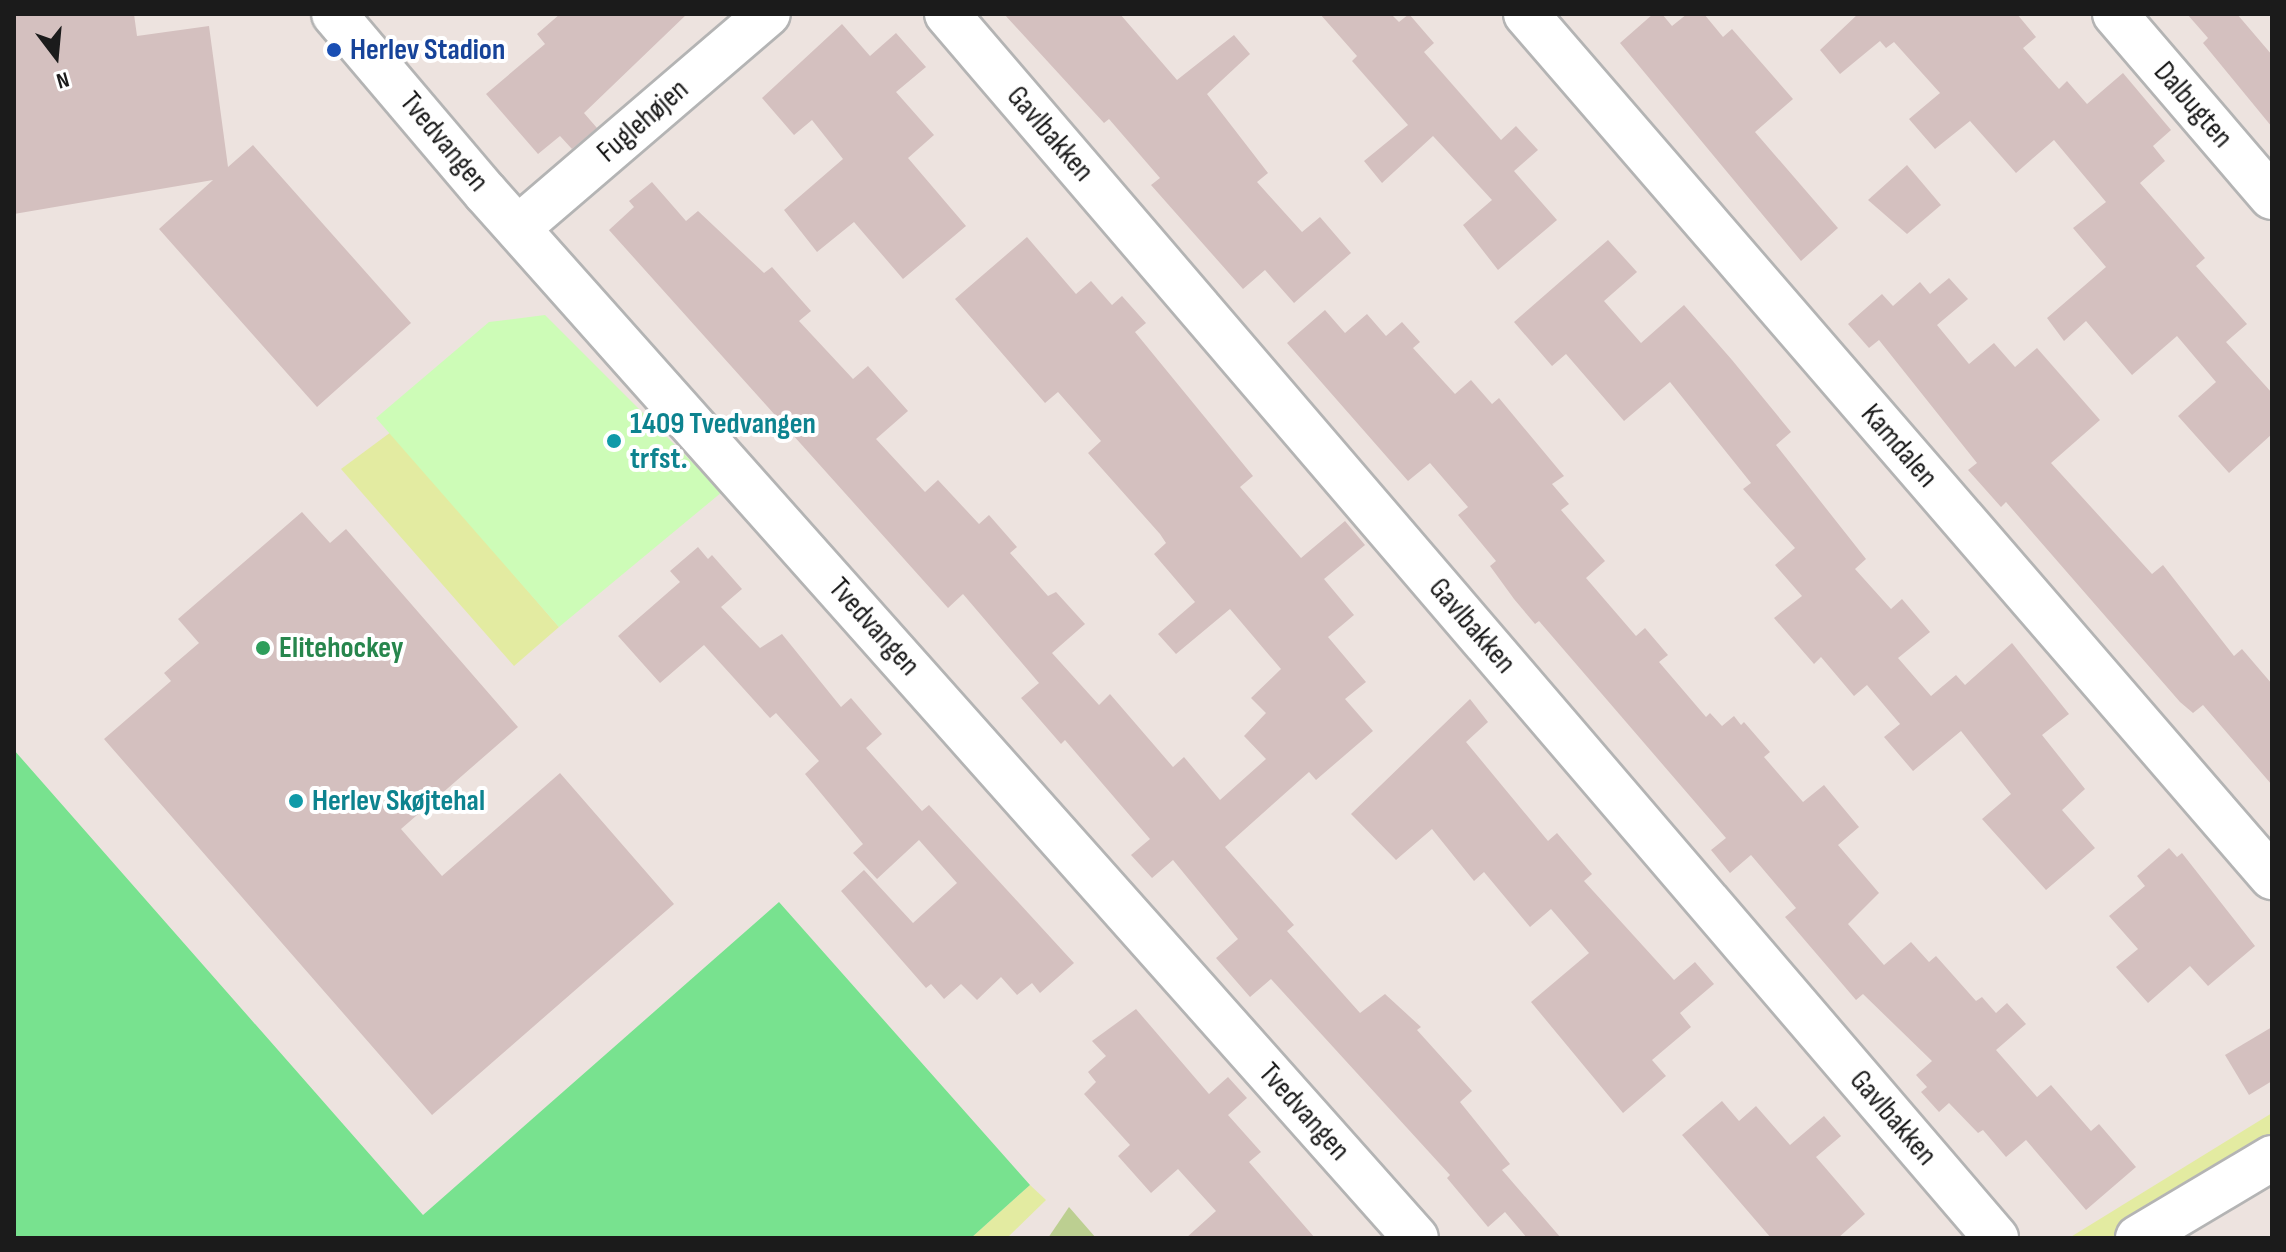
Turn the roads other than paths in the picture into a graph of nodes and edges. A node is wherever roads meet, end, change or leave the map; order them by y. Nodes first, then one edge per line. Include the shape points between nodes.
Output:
1 (334, 14) edge
2 (768, 14) edge
3 (947, 14) edge
4 (1526, 14) edge
5 (2115, 14) edge
6 (2272, 197) edge
7 (518, 228) junction
8 (2272, 877) edge
9 (2272, 1158) edge
10 (1416, 1238) edge
11 (1996, 1238) edge
12 (2138, 1238) edge

1 - 7 street, Tvedvangen
2 - 7 street, Fuglehøjen
3 - 11 street, Gavlbakken
4 - 8 street, Kamdalen
5 - 6 street, Dalbugten
7 - 10 street, Tvedvangen
9 - 12 street

